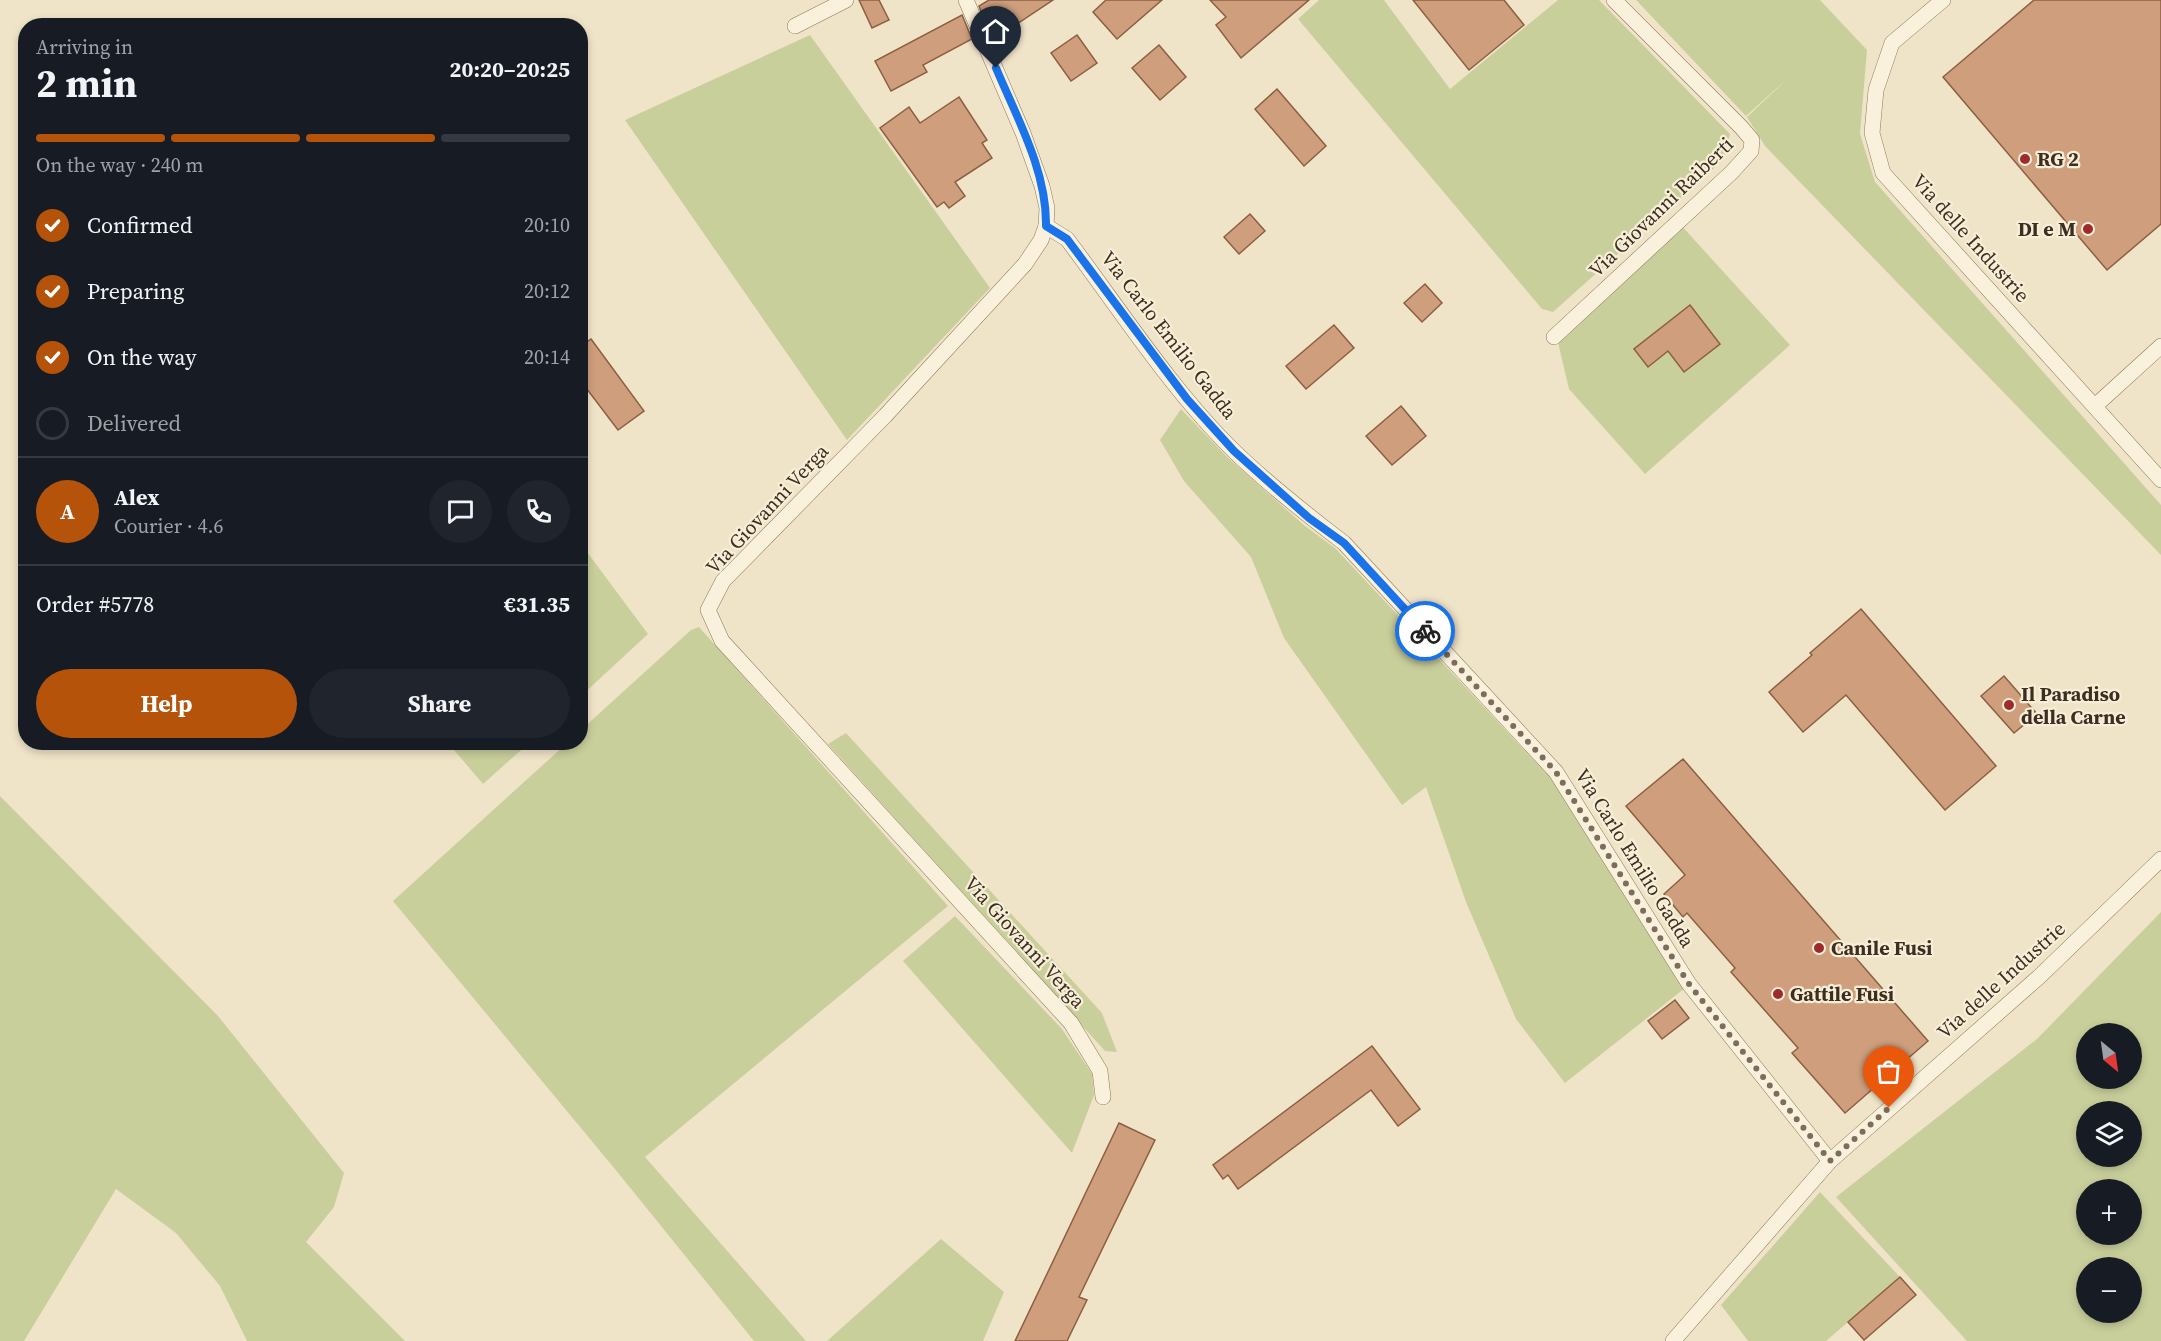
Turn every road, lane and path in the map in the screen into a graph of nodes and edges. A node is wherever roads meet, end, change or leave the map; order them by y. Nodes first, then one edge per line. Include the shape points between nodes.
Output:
1 (846, 0) edge
2 (966, 0) edge
3 (1614, 0) edge
4 (1943, 0) edge
5 (795, 26) dead end
6 (1046, 226) junction
7 (1554, 337) dead end
8 (2161, 346) edge
9 (2095, 406) junction
10 (2161, 480) edge
11 (2161, 859) edge
12 (1103, 1097) dead end
13 (1830, 1161) junction
14 (1673, 1341) edge

1 - 5 street
2 - 6 street via 1035,162 1047,208
3 - 7 street, Via Giovanni Raiberti via 1741,127 1752,140 1751,151
4 - 9 street, Via delle Industrie via 1892,43 1876,90 1872,133 1883,172
6 - 12 street, Via Giovanni Verga via 1025,264 885,416 723,581 708,610 722,641 1071,1023 1100,1071
6 - 13 street, Via Carlo Emilio Gadda via 1067,239 1187,399 1234,451 1309,518 1344,543 1556,772 1689,984
8 - 9 street
9 - 10 street, Via delle Industrie
11 - 13 street, Via delle Industrie via 2040,976
13 - 14 street, Via delle Industrie

